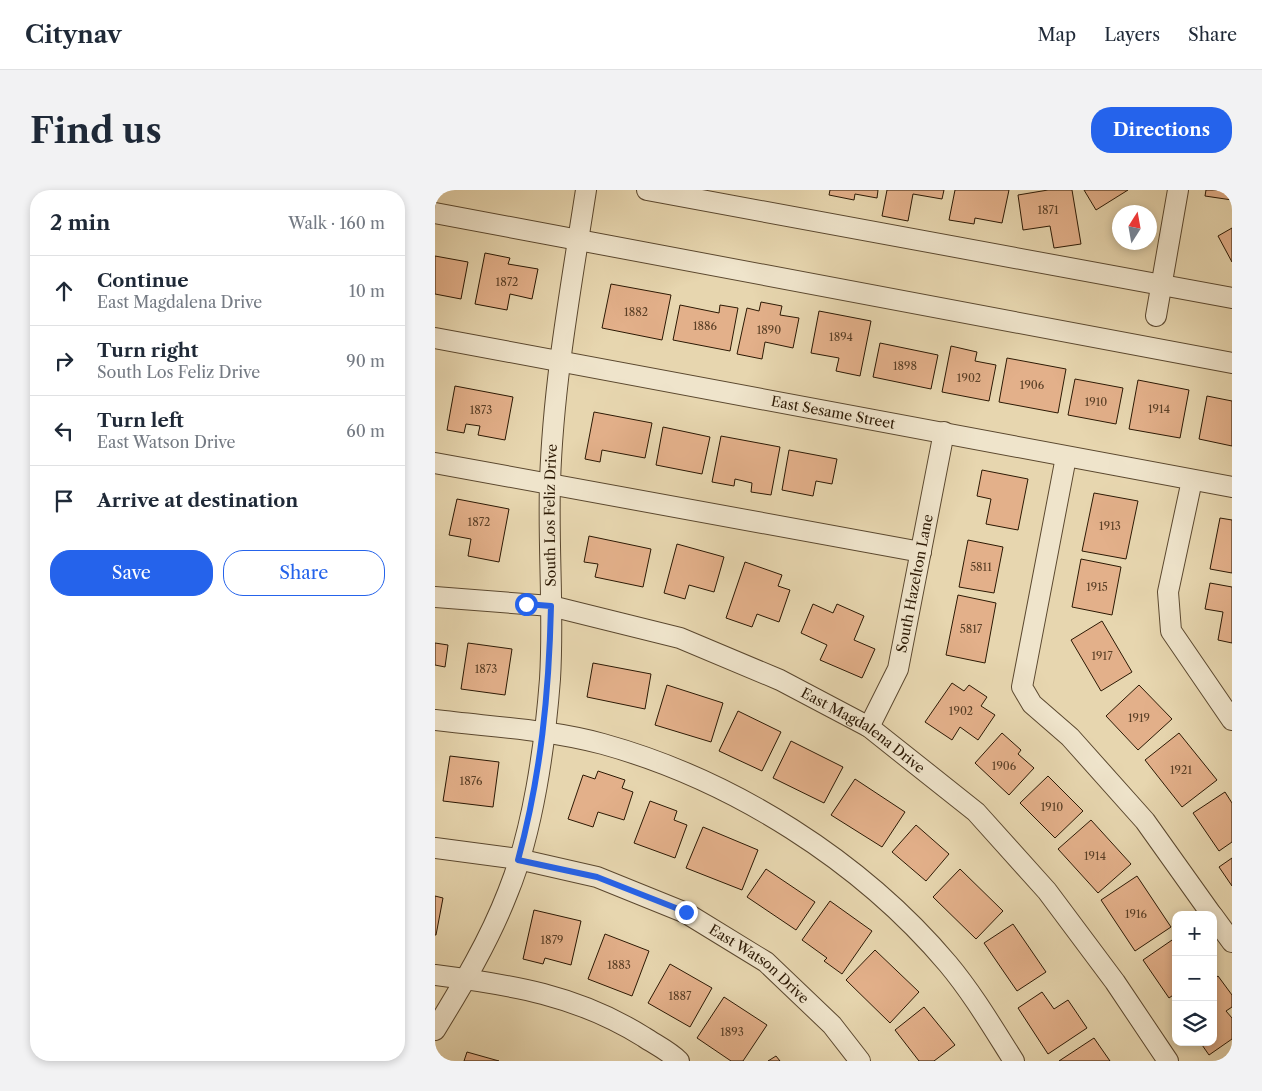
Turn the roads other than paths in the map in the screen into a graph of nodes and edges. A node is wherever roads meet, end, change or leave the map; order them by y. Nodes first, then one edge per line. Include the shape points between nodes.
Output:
1 (586, 190) edge
2 (647, 190) edge
3 (1178, 190) edge
4 (435, 213) edge
5 (578, 240) junction
6 (1161, 284) junction
7 (1232, 298) edge
8 (1155, 316) dead end
9 (435, 338) edge
10 (560, 362) junction
11 (1232, 363) edge
12 (945, 432) junction
13 (1066, 456) junction
14 (435, 463) edge
15 (1192, 480) junction
16 (550, 483) junction
17 (1232, 487) edge
18 (921, 552) junction
19 (435, 597) edge
20 (551, 606) junction
21 (1225, 696) edge
22 (435, 720) edge
23 (1232, 720) edge
24 (869, 727) junction
25 (543, 731) junction
26 (435, 848) edge
27 (518, 860) junction
28 (1210, 911) edge
29 (1217, 921) edge
30 (1232, 942) edge
31 (435, 975) edge
32 (465, 979) junction
33 (435, 1030) edge
34 (679, 1061) edge
35 (860, 1061) edge
36 (1014, 1061) edge
37 (1168, 1061) edge

1 - 5 street, South Los Feliz Drive
2 - 6 street
3 - 6 street
4 - 5 street
5 - 10 street, South Los Feliz Drive
5 - 11 street
6 - 7 street
6 - 8 street
9 - 10 street, East Sesame Street
10 - 12 street, East Sesame Street
10 - 16 street, South Los Feliz Drive
12 - 13 street, East Sesame Street
12 - 18 street, South Hazelton Lane
13 - 15 street, East Sesame Street
13 - 28 street via 1022,687 1032,704 1070,737 1145,821
14 - 16 street
15 - 17 street, East Sesame Street
15 - 21 street via 1168,592 1171,631
16 - 18 street
16 - 20 street, South Los Feliz Drive
18 - 24 street, South Hazelton Lane via 898,669
19 - 20 street, East Magdalena Drive
20 - 24 street, East Magdalena Drive via 680,638 780,680
20 - 25 street, South Los Feliz Drive via 549,679
21 - 23 street
22 - 25 street
24 - 37 street, East Magdalena Drive via 976,812 1035,877 1115,982
25 - 27 street, South Los Feliz Drive via 528,825
25 - 36 street via 603,744 723,790 781,822 833,858 897,910 949,965
26 - 27 street, East Watson Drive
27 - 32 street, South Los Feliz Drive via 509,890 486,942
27 - 35 street, East Watson Drive via 597,877 686,912 766,962 832,1025
29 - 30 street
31 - 32 street
32 - 33 street, South Los Feliz Drive
32 - 34 street via 541,992 591,1009 632,1030

